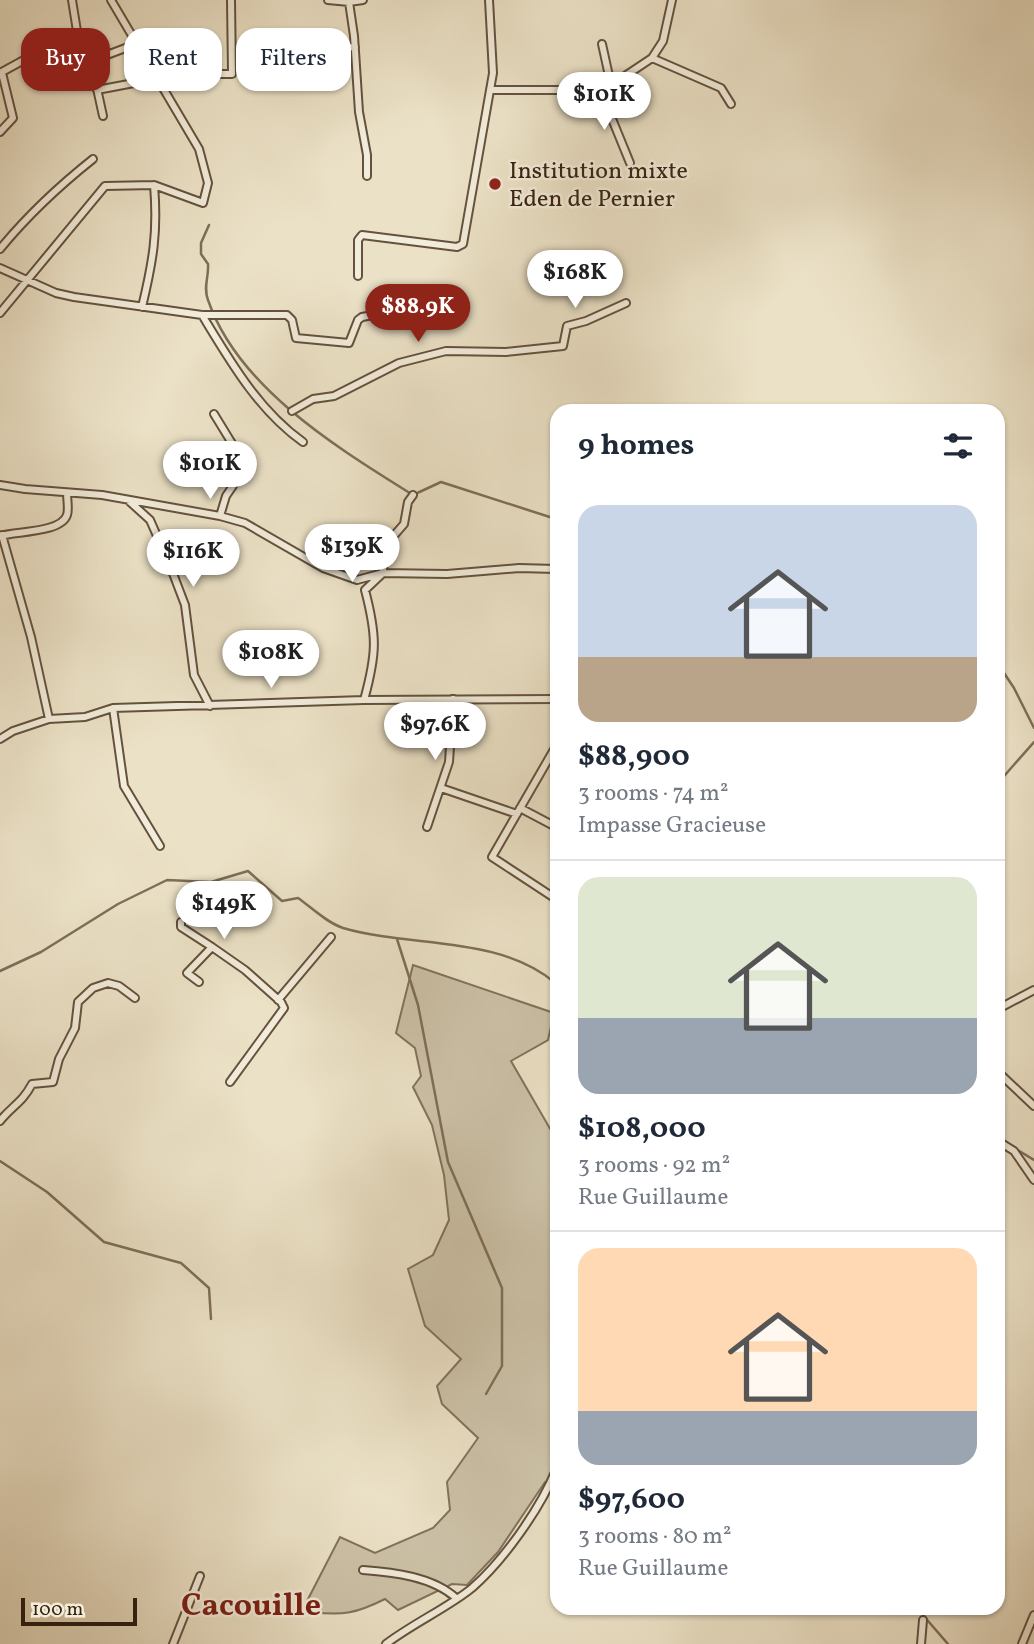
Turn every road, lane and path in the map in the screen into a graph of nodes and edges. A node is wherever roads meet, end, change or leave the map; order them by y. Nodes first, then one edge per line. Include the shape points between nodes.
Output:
1 (72, 0) edge
2 (111, 0) edge
3 (231, 0) edge
4 (328, 0) edge
5 (363, 0) edge
6 (489, 0) edge
7 (672, 0) edge
8 (349, 2) junction
9 (77, 28) edge
10 (127, 28) edge
11 (602, 44) dead end
12 (351, 47) edge
13 (355, 47) junction
14 (652, 58) junction
15 (21, 62) edge
16 (1, 73) edge
17 (222, 76) edge
18 (611, 85) junction
19 (490, 90) junction
20 (97, 91) edge
21 (163, 91) edge
22 (601, 92) junction
23 (731, 104) dead end
24 (103, 116) dead end
25 (0, 132) edge
26 (93, 159) dead end
27 (631, 163) dead end
28 (367, 176) dead end
29 (154, 185) junction
30 (0, 249) edge
31 (0, 268) edge
32 (358, 276) dead end
33 (28, 281) junction
34 (452, 300) dead end
35 (626, 303) dead end
36 (142, 307) junction
37 (0, 313) edge
38 (202, 316) junction
39 (292, 411) dead end
40 (214, 414) dead end
41 (303, 442) dead end
42 (0, 485) edge
43 (67, 493) junction
44 (413, 495) dead end
45 (129, 501) junction
46 (220, 516) junction
47 (1, 535) edge
48 (550, 569) edge
49 (383, 573) junction
50 (453, 699) junction
51 (550, 699) edge
52 (365, 700) junction
53 (210, 706) junction
54 (113, 708) junction
55 (49, 719) junction
56 (0, 740) edge
57 (550, 757) edge
58 (440, 788) junction
59 (519, 811) junction
60 (550, 824) edge
61 (427, 827) dead end
62 (160, 846) dead end
63 (550, 895) edge
64 (181, 922) dead end
65 (331, 937) dead end
66 (212, 947) junction
67 (199, 982) dead end
68 (1034, 990) edge
69 (135, 998) dead end
70 (278, 1000) junction
71 (1005, 1005) edge
72 (1005, 1079) edge
73 (230, 1082) dead end
74 (1034, 1106) edge
75 (0, 1121) edge
76 (1005, 1145) edge
77 (1034, 1180) edge
78 (550, 1485) edge
79 (363, 1570) dead end
80 (200, 1576) dead end
81 (456, 1598) junction
82 (1034, 1615) edge
83 (922, 1620) dead end
84 (173, 1644) edge
85 (386, 1644) edge
86 (921, 1644) edge
87 (1022, 1644) edge

1 - 9 street
2 - 10 street
3 - 17 street via 234,72
4 - 8 street
5 - 8 street
6 - 19 street
7 - 14 street via 663,41
8 - 13 street
11 - 18 street
12 - 13 street
13 - 28 street
14 - 18 street
14 - 23 street via 721,88
15 - 16 street
16 - 25 street via 13,118
18 - 22 street
19 - 22 street via 562,90 577,97
19 - 32 street via 463,244 359,237
20 - 24 street
21 - 29 street via 199,149 208,183 203,203
22 - 27 street
26 - 30 street via 28,217
29 - 33 street via 105,187
29 - 36 street via 157,226
31 - 33 street
33 - 36 street via 56,293
33 - 37 street
34 - 38 street via 362,317 349,343 296,338 287,315
35 - 39 street via 567,326 564,346 506,352 446,351 399,363 334,396 313,399
36 - 38 street
38 - 41 street via 239,376
40 - 46 street via 244,463
42 - 43 street
43 - 45 street
43 - 47 street via 67,516 61,523
44 - 49 street via 404,524 384,547
45 - 46 street
45 - 53 street via 150,520 169,563 185,605 194,675
46 - 49 street via 245,523 323,568 357,580
47 - 55 street via 32,637
48 - 49 street
49 - 52 street via 365,590 375,659
50 - 51 street
50 - 52 street
50 - 58 street via 449,762
52 - 53 street
53 - 54 street
54 - 55 street via 85,717
54 - 62 street via 124,786
55 - 56 street
57 - 59 street
58 - 59 street
58 - 61 street
59 - 60 street
59 - 63 street via 492,857
64 - 66 street via 181,927
65 - 70 street
66 - 67 street via 187,973
66 - 70 street
68 - 71 street
69 - 75 street via 108,983 93,988 78,1002 75,1028 53,1082 32,1084 23,1101
70 - 73 street via 284,1010
72 - 74 street
76 - 77 street
78 - 81 street via 504,1554 471,1589
79 - 81 street via 422,1580
80 - 84 street
81 - 85 street
82 - 87 street
83 - 86 street

